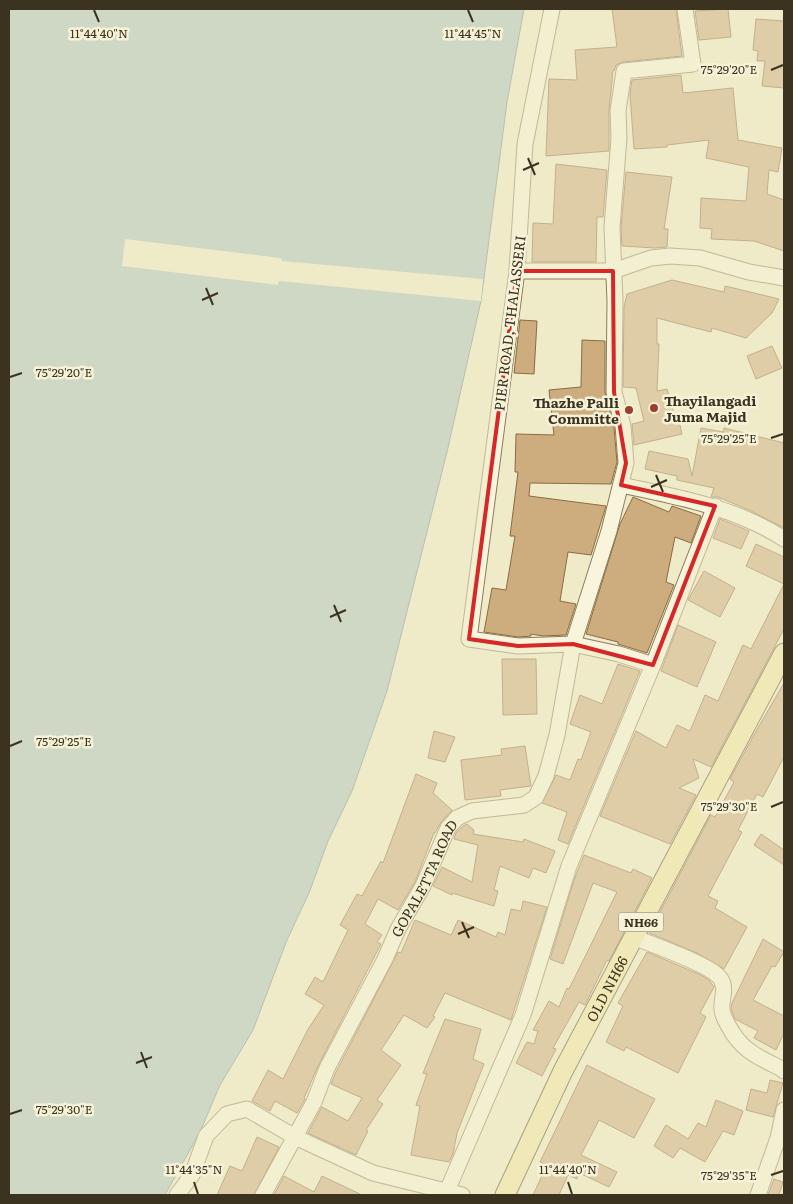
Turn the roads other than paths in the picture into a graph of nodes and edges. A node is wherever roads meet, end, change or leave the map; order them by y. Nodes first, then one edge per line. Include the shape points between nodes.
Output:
1 (552, 9) edge
2 (685, 9) edge
3 (517, 271) junction
4 (613, 271) junction
5 (784, 278) edge
6 (621, 484) junction
7 (716, 506) junction
8 (784, 539) edge
9 (573, 644) junction
10 (782, 664) edge
11 (653, 665) junction
12 (633, 937) junction
13 (784, 1071) edge
14 (784, 1110) edge
15 (295, 1137) junction
16 (455, 1193) edge
17 (177, 1195) edge
18 (263, 1195) edge
19 (505, 1195) edge
20 (758, 1195) edge

1 - 3 street, PIER ROAD, THALASSERI via 525,144
2 - 4 street, GOPALETTA ROAD via 693,64 624,72 618,111
3 - 4 street
3 - 9 street, PIER ROAD, THALASSERI via 469,639 518,646
4 - 5 street via 651,258 670,256 700,258 748,272
4 - 6 street, GOPALETTA ROAD via 614,392 624,426 626,463
6 - 7 street
6 - 9 street, GOPALETTA ROAD
7 - 8 street
7 - 11 street
9 - 11 street
9 - 15 street, GOPALETTA ROAD via 557,734 540,790 524,806 472,811 456,818 448,828 423,886 327,1068 314,1102
10 - 12 main road, OLD NH66 / NH66
11 - 16 street via 569,866 523,1015
12 - 13 street via 688,959 719,976 724,990 722,1013 732,1034 750,1053
12 - 19 main road, OLD NH66 / NH66 via 563,1071
14 - 20 street
15 - 16 street via 373,1173
15 - 17 street via 247,1109 227,1114 206,1136 192,1175
15 - 18 street, GOPALETTA ROAD

